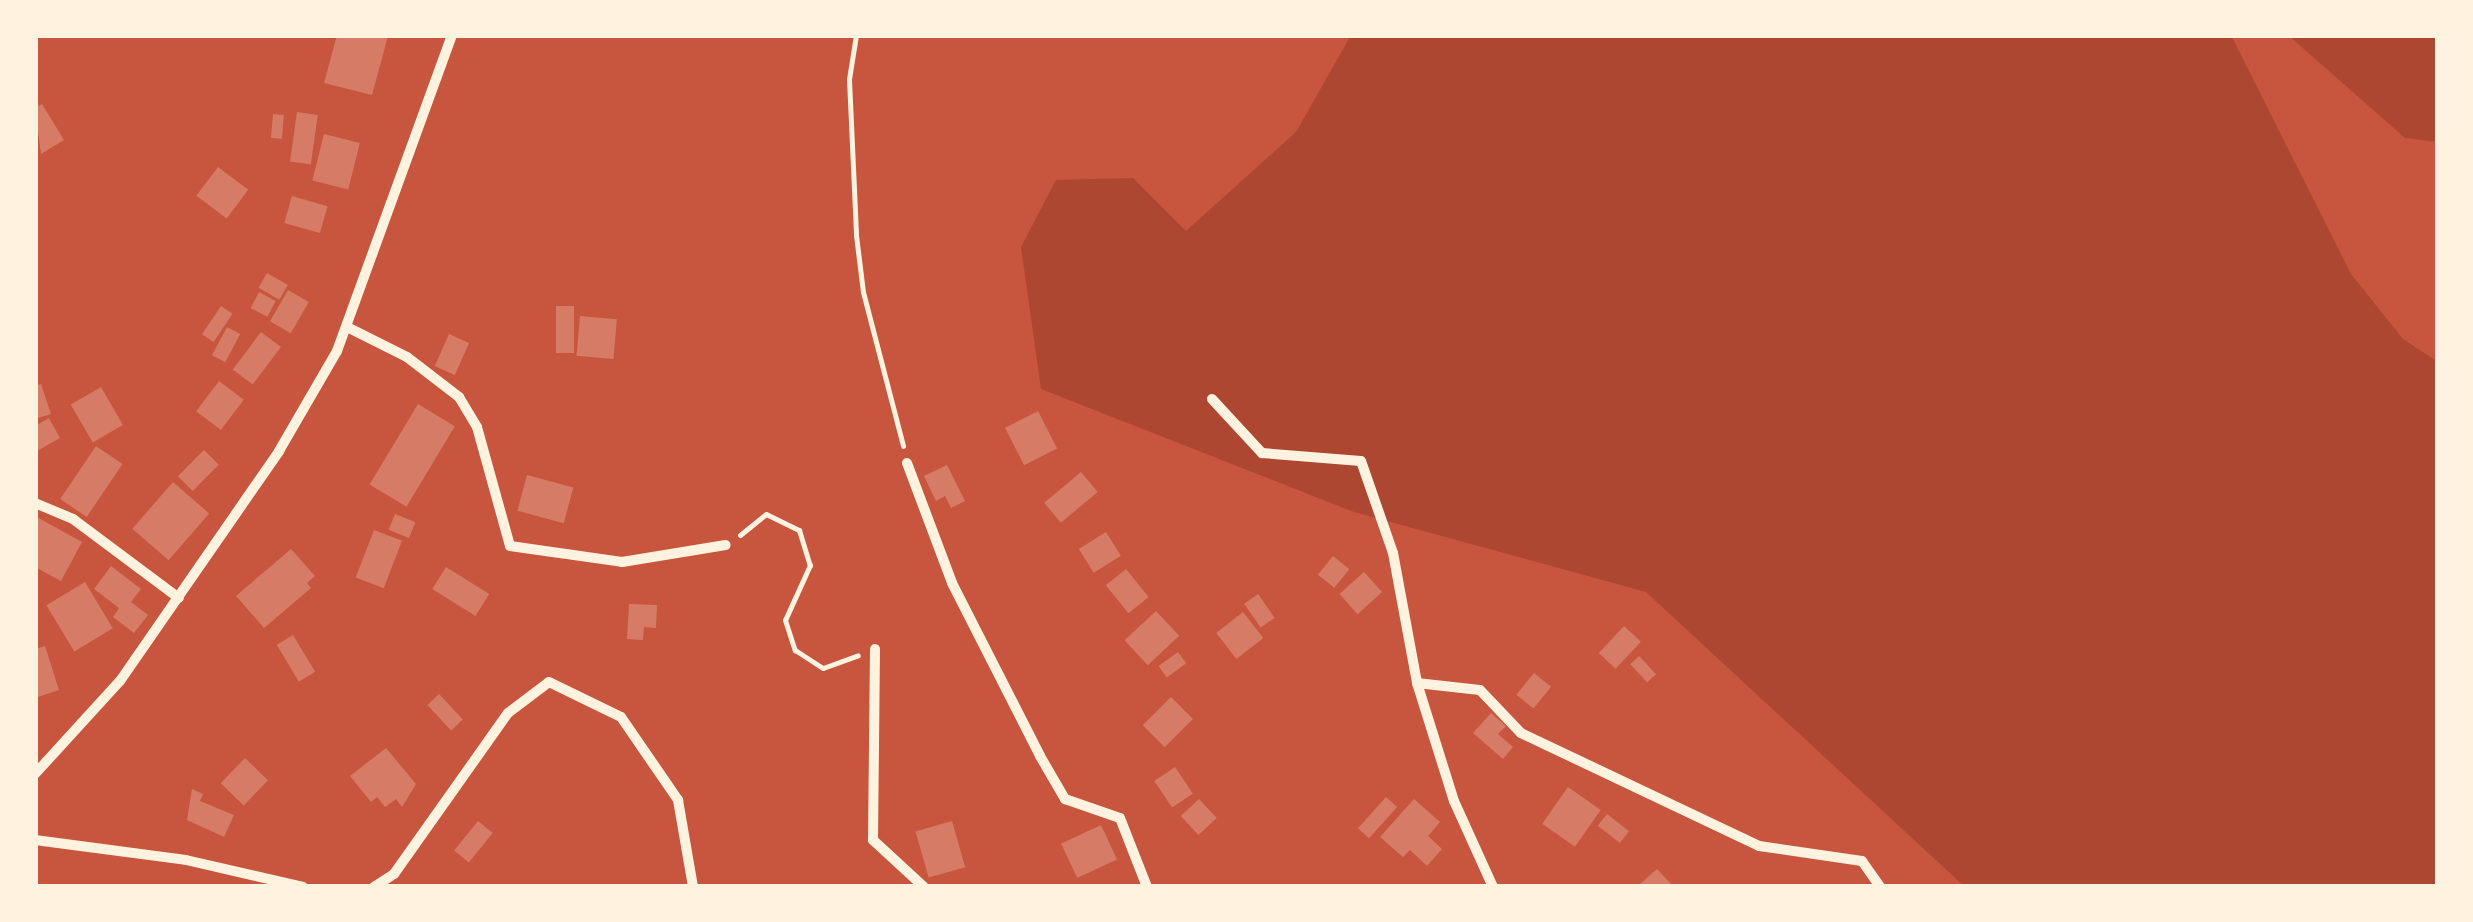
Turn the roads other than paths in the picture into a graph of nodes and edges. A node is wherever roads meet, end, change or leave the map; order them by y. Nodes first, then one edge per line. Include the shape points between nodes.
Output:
1 (452, 35) edge
2 (346, 327) junction
3 (1212, 399) dead end
4 (907, 463) road end
5 (35, 503) edge
6 (726, 546) road end
7 (179, 598) junction
8 (875, 649) road end
9 (1417, 683) junction
10 (35, 774) edge
11 (35, 840) edge
12 (303, 887) edge
13 (374, 887) edge
14 (693, 887) edge
15 (924, 887) edge
16 (1147, 887) edge
17 (1492, 887) edge
18 (1880, 887) edge

1 - 2 street
2 - 6 street via 407,358 459,397 477,427 510,546 622,562
2 - 7 street via 279,451
3 - 9 street via 1262,453 1361,461 1393,553
4 - 16 street via 952,583 1040,756 1065,799 1120,818
5 - 7 street via 74,518
7 - 10 street via 120,681
8 - 15 street via 873,840
9 - 17 street via 1454,801
9 - 18 street via 1480,690 1521,733 1760,846 1862,860
11 - 12 street via 186,860
13 - 14 street via 394,874 508,713 549,682 621,718 678,800

